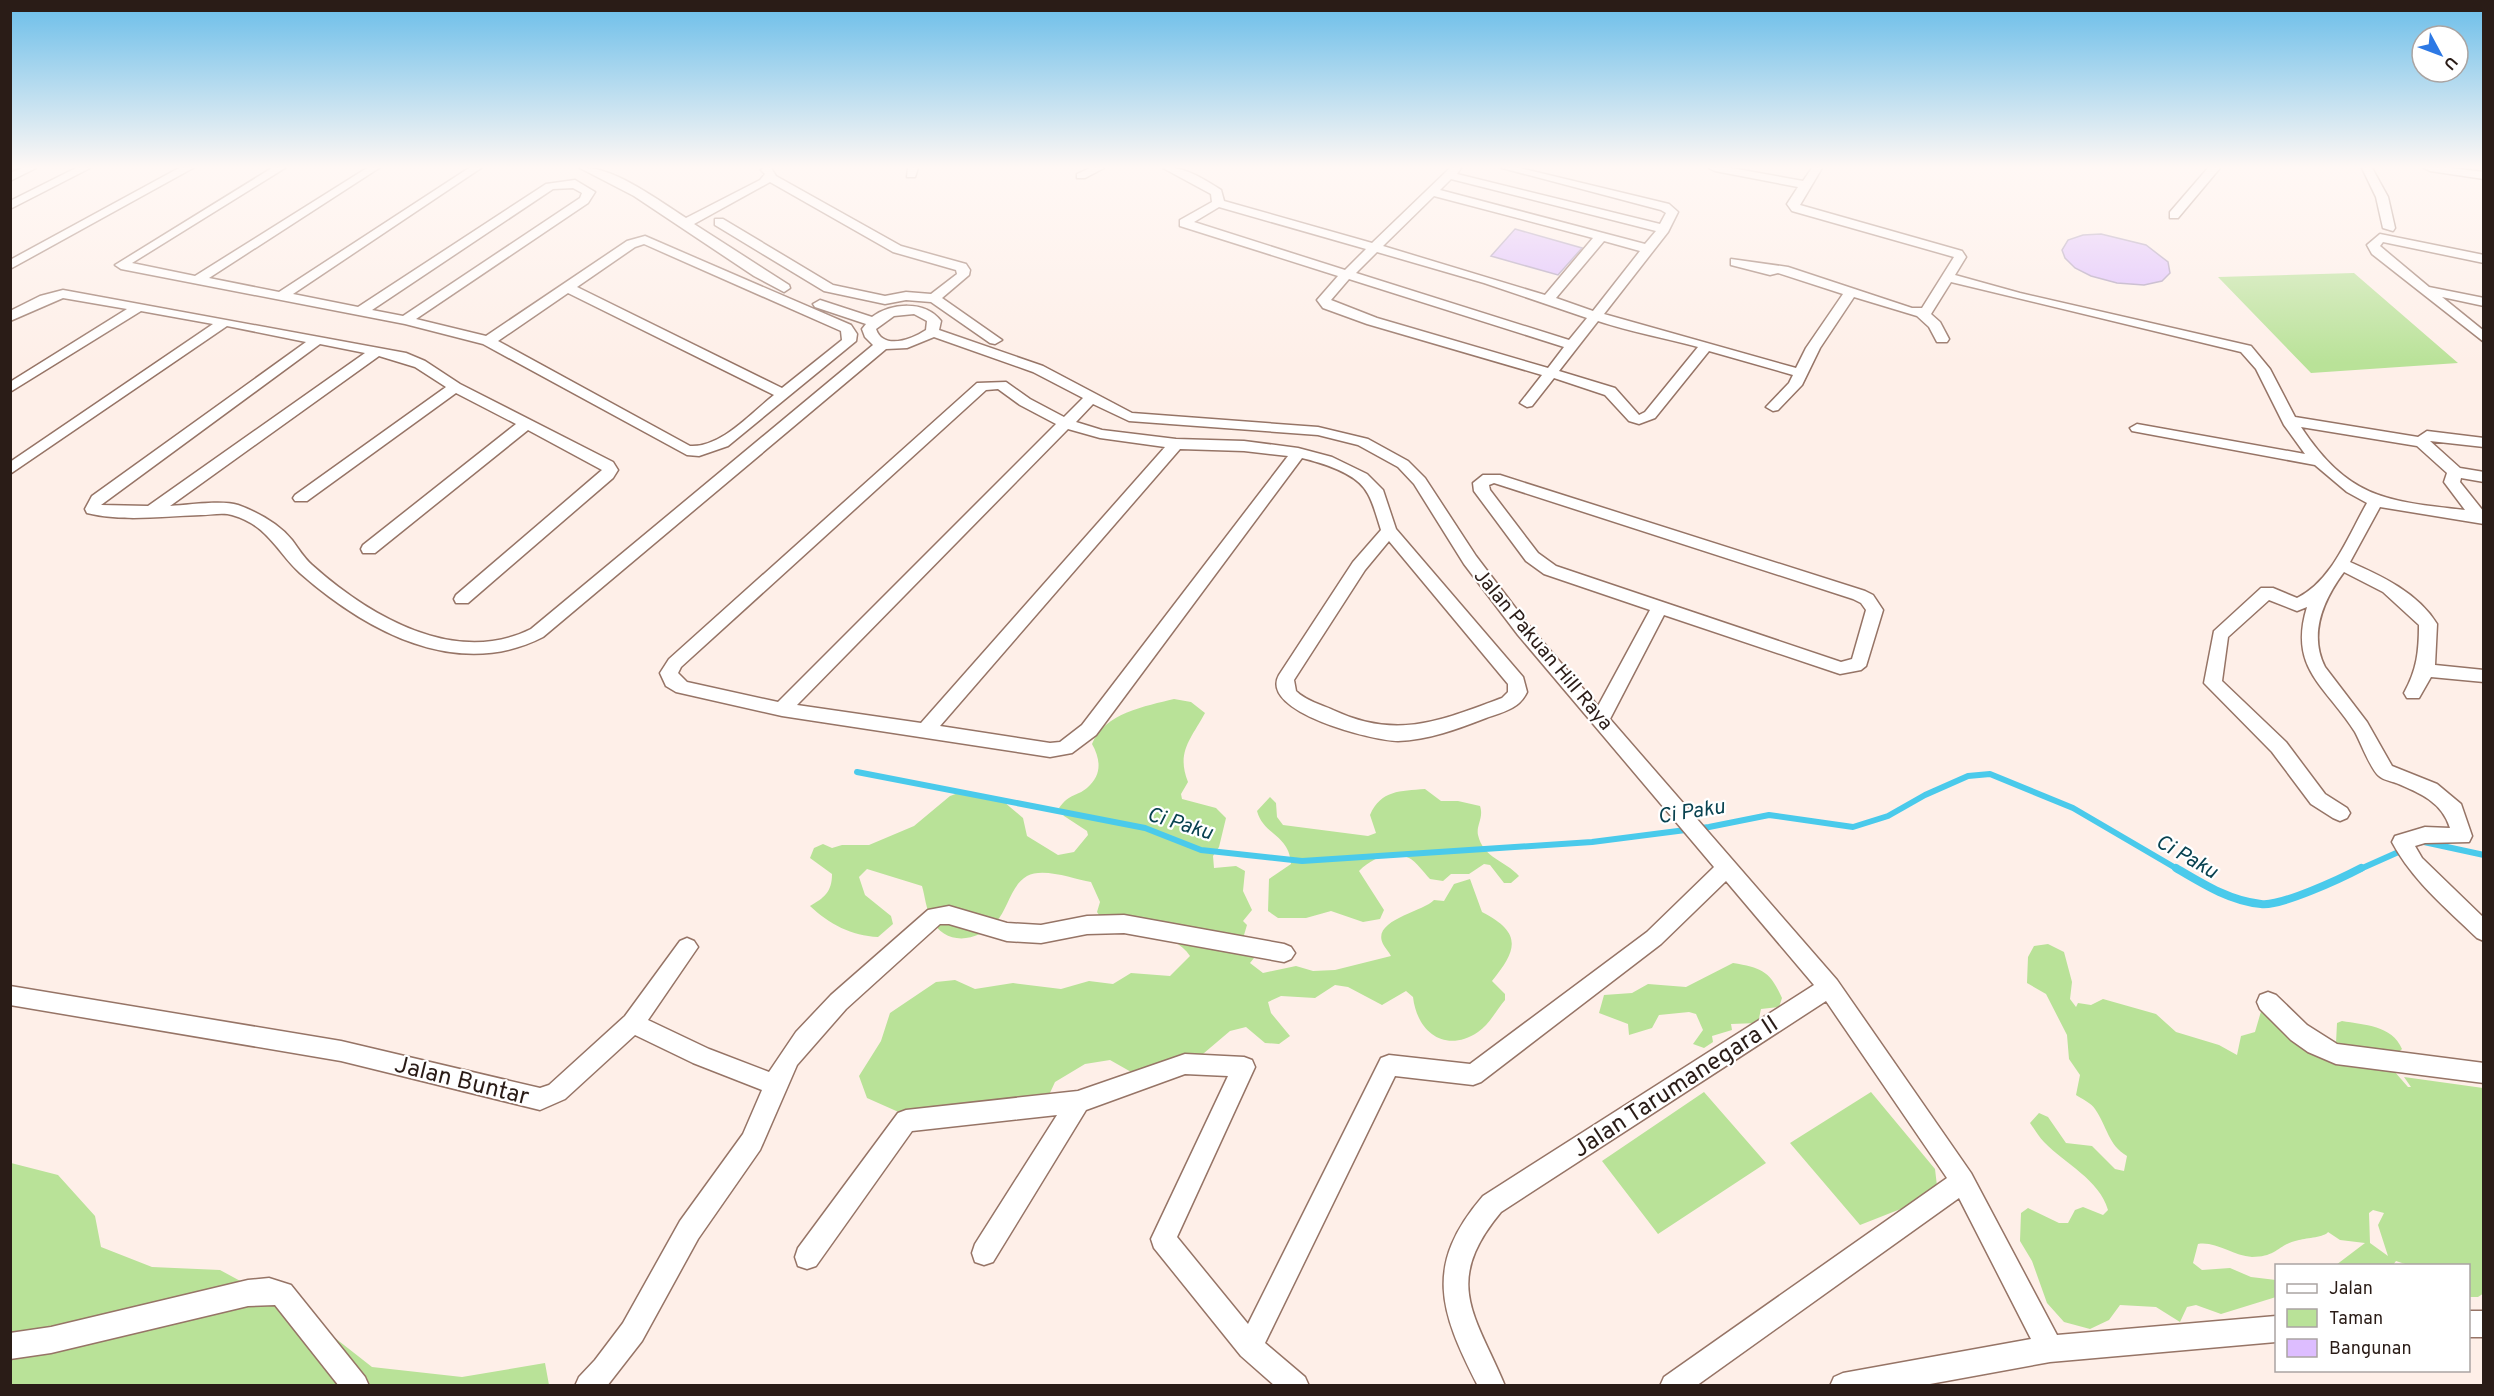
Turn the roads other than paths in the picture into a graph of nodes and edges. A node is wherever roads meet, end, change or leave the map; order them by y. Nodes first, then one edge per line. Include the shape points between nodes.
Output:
1 (68, 233) edge
2 (173, 233) edge
3 (271, 233) edge
4 (377, 233) edge
5 (477, 233) edge
6 (534, 233) edge
7 (700, 233) edge
8 (738, 233) edge
9 (870, 233) edge
10 (1215, 233) edge
11 (1324, 233) edge
12 (1391, 233) edge
13 (1587, 233) edge
14 (1661, 233) edge
15 (1885, 233) edge
16 (1601, 237) junction
17 (1376, 248) junction
18 (1648, 249) junction
19 (2484, 259) edge
20 (1735, 262) dead end
21 (10, 265) edge
22 (1347, 276) junction
23 (1948, 278) junction
24 (197, 280) junction
25 (567, 287) junction
26 (2427, 290) junction
27 (1850, 293) junction
28 (280, 297) junction
29 (934, 298) junction
30 (1548, 299) junction
31 (2484, 302) edge
32 (139, 307) junction
33 (361, 311) junction
34 (1922, 313) junction
35 (1595, 316) junction
36 (10, 317) edge
37 (405, 320) junction
38 (225, 322) junction
39 (873, 322) junction
40 (932, 332) junction
41 (2484, 338) edge
42 (1942, 339) dead end
43 (317, 340) junction
44 (995, 340) dead end
45 (488, 341) junction
46 (884, 344) junction
47 (1570, 345) junction
48 (1707, 345) junction
49 (378, 350) junction
50 (1800, 373) junction
51 (1550, 374) junction
52 (455, 387) junction
53 (10, 388) edge
54 (784, 394) junction
55 (1090, 399) junction
56 (1527, 403) dead end
57 (1773, 407) dead end
58 (2290, 422) junction
59 (527, 423) junction
60 (1067, 424) junction
61 (2137, 428) dead end
62 (2422, 442) junction
63 (2484, 443) edge
64 (1176, 444) junction
65 (1298, 453) junction
66 (2319, 461) junction
67 (10, 469) edge
68 (2455, 472) junction
69 (2484, 477) edge
70 (301, 498) dead end
71 (2376, 501) junction
72 (153, 510) junction
73 (2480, 519) edge
74 (1389, 531) junction
75 (369, 549) dead end
76 (2341, 564) junction
77 (2319, 594) junction
78 (462, 599) dead end
79 (1659, 608) junction
80 (2426, 670) junction
81 (2484, 676) edge
82 (2413, 693) dead end
83 (782, 709) junction
84 (1600, 718) junction
85 (926, 730) junction
86 (2340, 813) dead end
87 (1726, 868) junction
88 (2484, 932) edge
89 (687, 947) dead end
90 (1284, 953) dead end
91 (1829, 987) junction
92 (10, 995) edge
93 (2268, 1002) dead end
94 (633, 1023) junction
95 (2484, 1072) edge
96 (774, 1084) junction
97 (1078, 1102) junction
98 (1963, 1181) junction
99 (984, 1253) dead end
100 (807, 1257) dead end
101 (2275, 1329) edge
102 (10, 1346) edge
103 (1250, 1347) junction
104 (2050, 1349) junction
105 (356, 1386) edge
106 (588, 1386) edge
107 (1296, 1386) edge
108 (1492, 1386) edge
109 (1673, 1386) edge
110 (1843, 1386) edge

1 - 21 street
2 - 24 street via 121,265
3 - 24 street
4 - 28 street
5 - 33 street
6 - 37 street
7 - 39 street via 787,290
8 - 29 street via 829,288 885,300 906,296
9 - 29 street via 897,249 964,270
10 - 22 street
11 - 17 street
12 - 17 street
13 - 16 street
14 - 18 street
15 - 23 street via 1958,254
16 - 18 street
16 - 30 street
17 - 22 street
17 - 30 street
18 - 35 street
19 - 26 street via 2380,238 2375,241 2376,251
20 - 27 street via 1770,271 1784,270
22 - 47 street
22 - 51 street via 1326,296 1328,305
23 - 34 street
23 - 58 street via 2246,349 2270,382
24 - 28 street
25 - 45 street
25 - 54 street
25 - 54 street via 631,244 651,241 846,328 849,341
26 - 31 street
26 - 41 street
27 - 34 street
27 - 50 street
28 - 33 street
29 - 44 street
30 - 35 street
32 - 36 street via 63,294
32 - 38 street
32 - 53 street
33 - 37 street
34 - 42 street
35 - 47 street
35 - 48 street
37 - 45 street
38 - 43 street
38 - 67 street
39 - 40 street via 887,313 916,310 934,321
39 - 46 street via 870,335
40 - 46 street via 911,343
40 - 55 street, Jalan Pakuan Hill Raya via 1038,369
43 - 49 street
43 - 72 street via 93,505 99,511
45 - 54 street via 687,450 699,452 723,443
46 - 72 street via 537,633 508,646 461,649 432,643 357,610 304,567 284,541 264,524 234,509
47 - 51 street
48 - 50 street
48 - 51 street via 1643,420 1630,416 1621,399 1610,390
49 - 52 street via 420,364
49 - 72 street
50 - 57 street via 1795,385
51 - 56 street
52 - 59 street
52 - 70 street
55 - 60 street
55 - 84 street, Jalan Pakuan Hill Raya via 1129,417 1318,431 1363,442 1389,456 1420,481 1491,589
58 - 62 street
58 - 66 street
59 - 75 street
59 - 78 street via 608,465 610,470
60 - 64 street via 1100,434
60 - 83 street
60 - 83 street via 1001,385 974,390 675,663 669,673 672,681 682,687
61 - 66 street
62 - 63 street via 2427,435 2437,435
62 - 68 street
64 - 65 street via 1244,446
64 - 85 street
65 - 74 street via 1327,460 1362,477 1375,490
65 - 85 street via 1079,740 1050,750
66 - 71 street
68 - 69 street
68 - 73 street via 2452,482
71 - 73 street
71 - 76 street
74 - 74 street via 1359,566 1285,680 1287,692 1300,704 1360,728 1394,734 1428,731 1508,703 1516,697 1517,682
76 - 77 street
76 - 80 street via 2375,579 2410,602 2428,624
77 - 86 street via 2298,605 2267,592 2220,636 2213,683 2279,747 2318,799
77 - 88 street via 2309,628 2312,658 2361,727 2385,771 2430,789 2454,809 2462,836 2425,835 2402,842 2415,864
79 - 79 street via 1840,668 1860,662 1875,610 1859,595 1506,482 1488,478 1481,483 1482,491 1522,546 1542,565
79 - 84 street
80 - 81 street
80 - 82 street
83 - 85 street
84 - 87 street, Jalan Pakuan Hill Raya
87 - 91 street, Jalan Pakuan Hill Raya
87 - 103 street via 1654,938 1473,1075 1389,1065
89 - 94 street, Jalan Buntar
90 - 96 street via 1124,924 1087,925 1041,934 1007,932 939,914 819,1023 789,1058
91 - 98 street
91 - 108 street, Jalan Tarumanegara II via 1492,1204 1475,1221 1463,1241 1454,1290 1458,1315
92 - 94 street, Jalan Buntar via 341,1051 540,1099 557,1092
93 - 95 street via 2315,1046 2336,1054
94 - 96 street via 701,1056
96 - 106 street via 758,1131 689,1229 607,1370
97 - 99 street
97 - 100 street via 906,1121
97 - 103 street via 1185,1064 1244,1067 1163,1239
98 - 104 street
98 - 109 street
101 - 104 street
102 - 105 street via 269,1291 282,1294
103 - 107 street
104 - 110 street

